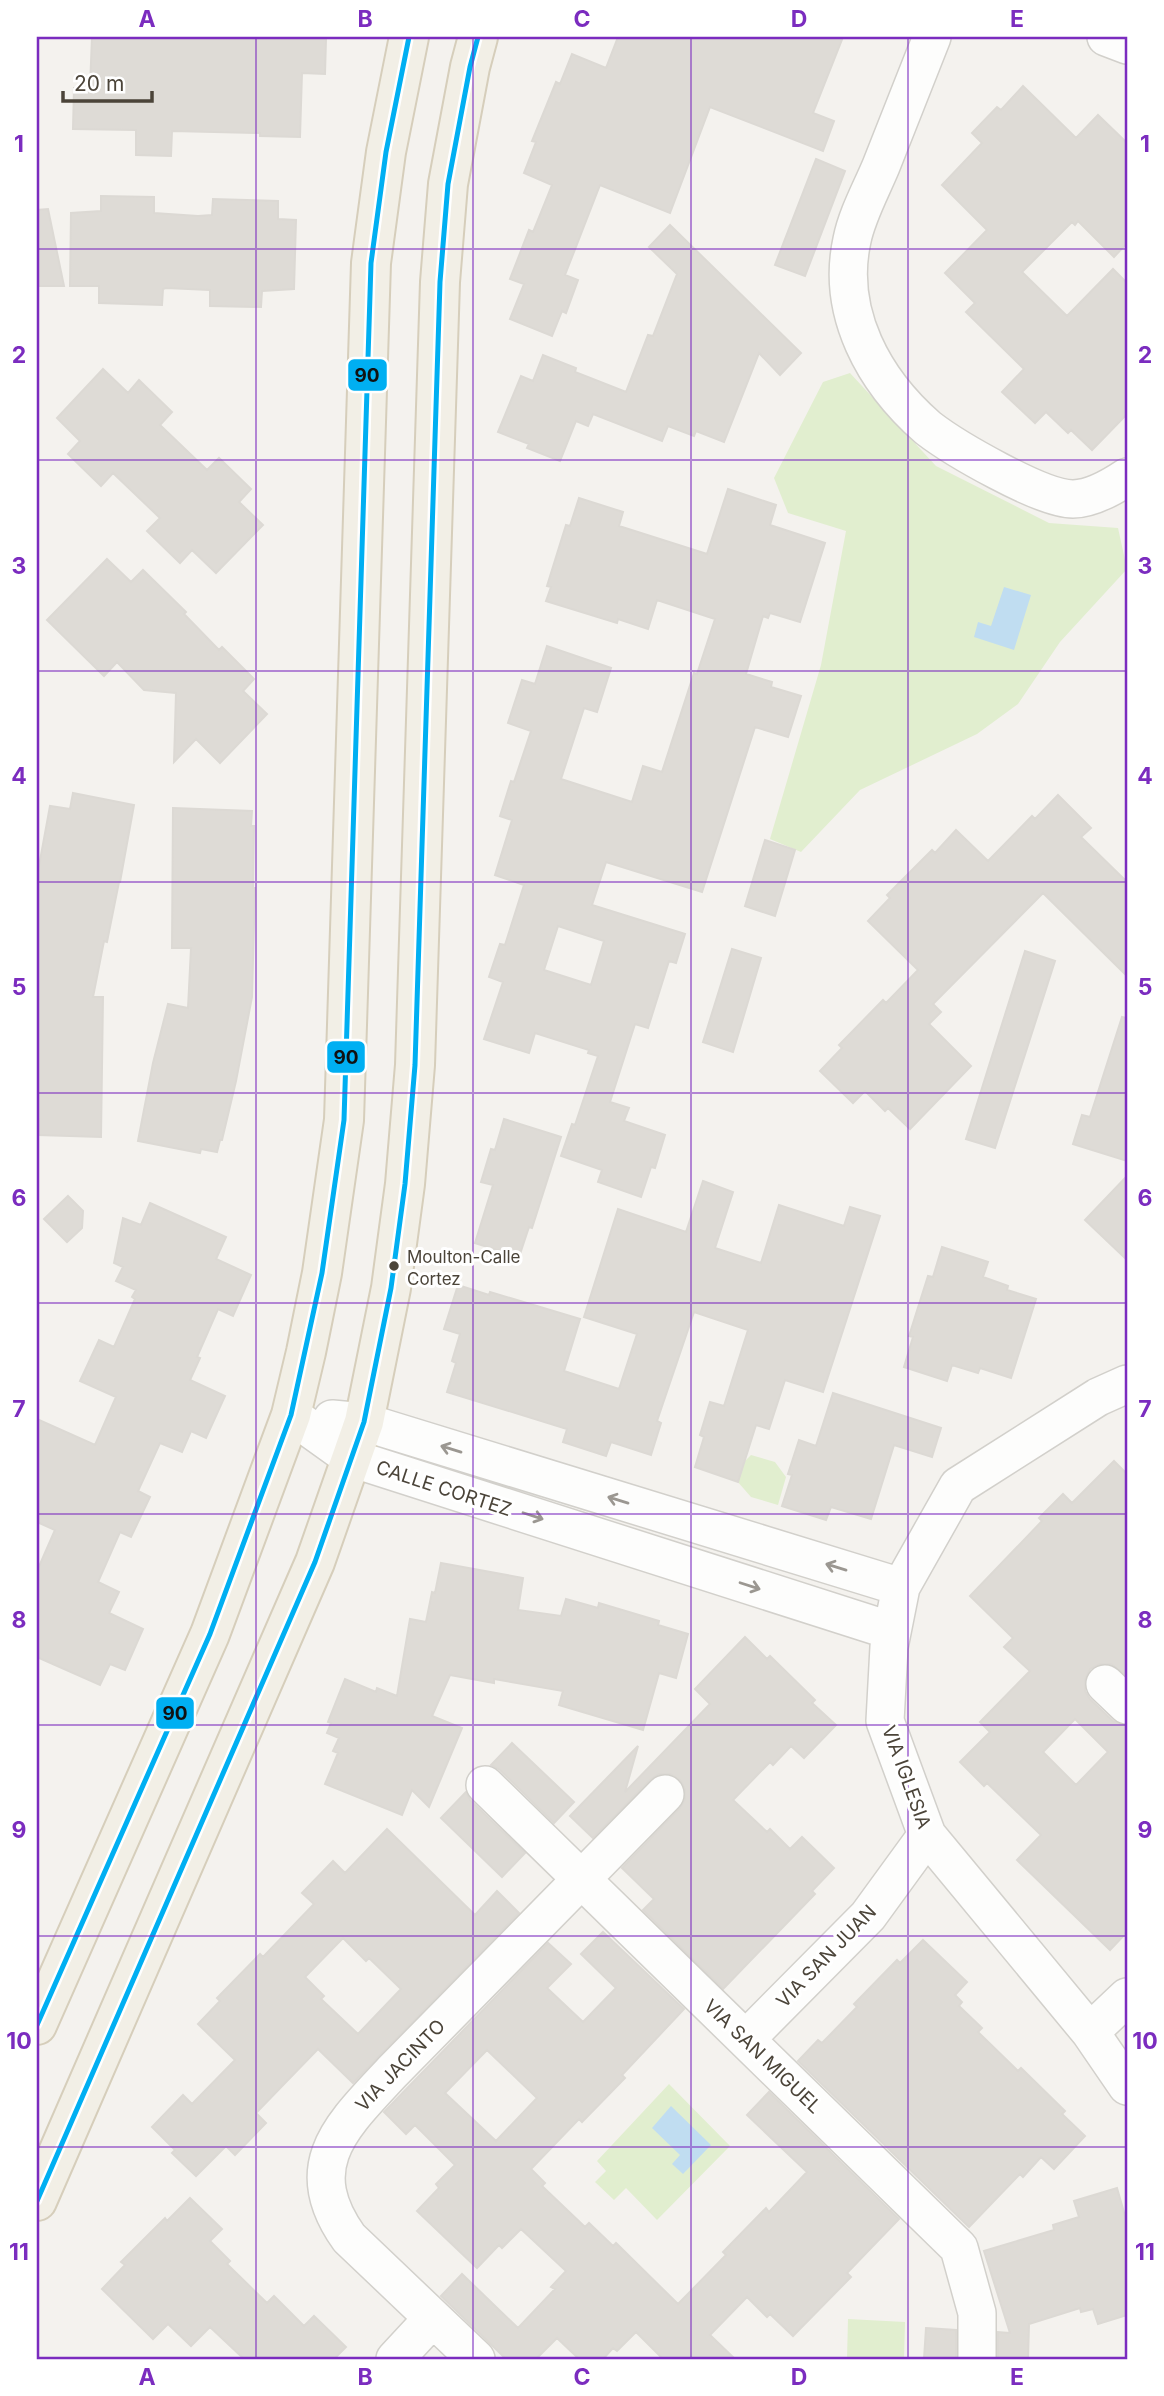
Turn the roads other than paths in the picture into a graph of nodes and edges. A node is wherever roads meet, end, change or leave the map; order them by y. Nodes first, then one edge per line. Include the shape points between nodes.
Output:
1 (409, 37) edge
2 (478, 37) edge
3 (932, 37) edge
4 (1106, 37) edge
5 (1127, 45) edge
6 (1127, 477) edge
7 (1127, 1384) edge
8 (290, 1415) junction
9 (364, 1422) junction
10 (351, 1458) junction
11 (901, 1587) junction
12 (892, 1631) junction
13 (485, 1785) dead end
14 (665, 1794) dead end
15 (927, 1835) junction
16 (580, 1879) junction
17 (1127, 1997) edge
18 (37, 2025) edge
19 (1090, 2032) junction
20 (746, 2039) junction
21 (1127, 2086) edge
22 (37, 2201) edge
23 (433, 2318) junction
24 (395, 2359) edge
25 (475, 2359) edge
26 (977, 2359) edge

1 - 8 main road via 386,152 371,263 344,1120 322,1273
2 - 9 main road via 448,184 440,282 414,1079 391,1288
3 - 6 street via 852,237 847,285 853,320 873,364 918,419 1018,481 1074,499 1108,489
4 - 5 street
7 - 11 street, VIA IGLESIA via 1098,1397 958,1486
8 - 9 street, CALLE CORTEZ
8 - 10 street, CALLE CORTEZ
8 - 18 main road via 210,1634
9 - 10 main road
11 -> 9 street, CALLE CORTEZ
10 -> 12 street, CALLE CORTEZ
10 - 22 main road via 300,1599
11 - 12 street, VIA IGLESIA
12 - 15 street, VIA IGLESIA via 885,1721
13 - 16 street, VIA SAN MIGUEL
14 - 16 street, VIA JACINTO
15 - 19 street, VIA IGLESIA
15 - 20 street, VIA SAN JUAN via 868,1916
16 - 20 street, VIA SAN MIGUEL
16 - 23 street, VIA JACINTO via 357,2109 331,2149 328,2198 341,2226
17 - 19 street
19 - 21 street, VIA IGLESIA
20 - 26 street, VIA SAN MIGUEL via 959,2248 977,2313
23 - 24 street
23 - 25 street, VIA JACINTO

